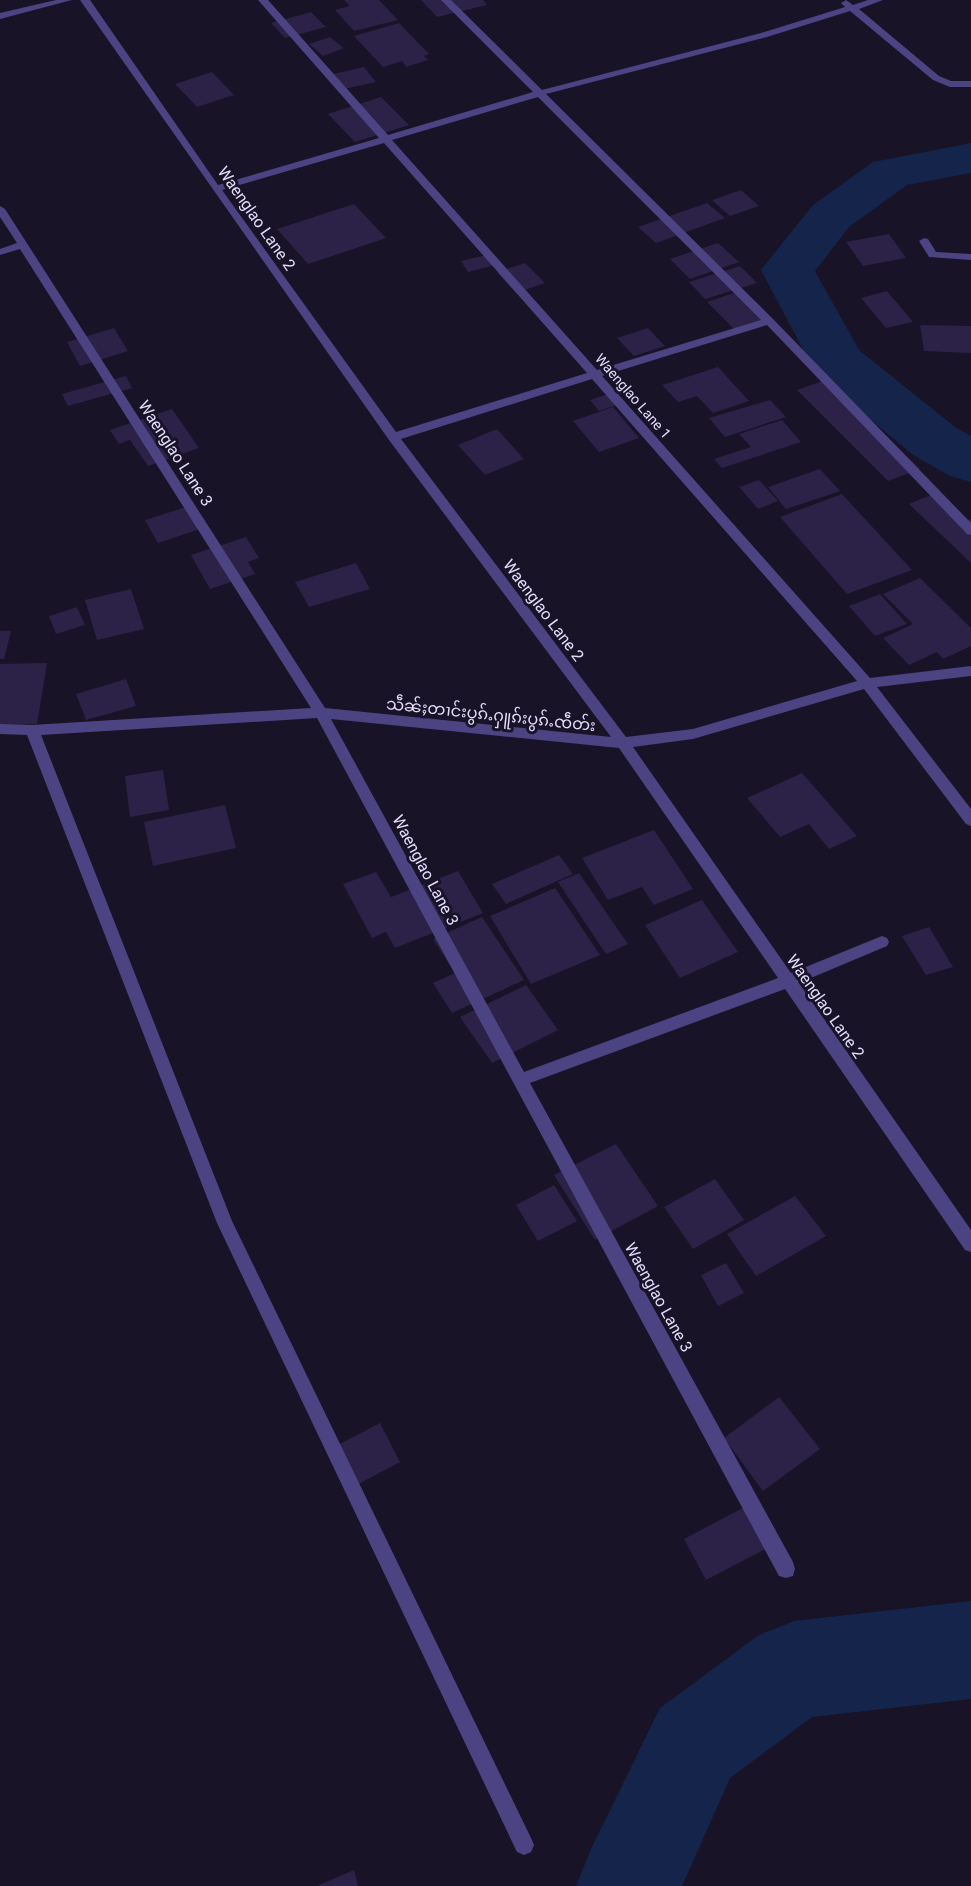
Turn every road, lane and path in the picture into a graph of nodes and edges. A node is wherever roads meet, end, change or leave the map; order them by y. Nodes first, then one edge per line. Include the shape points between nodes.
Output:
1 (67, 0) edge
2 (85, 0) edge
3 (263, 0) edge
4 (446, 0) edge
5 (843, 0) edge
6 (878, 0) edge
7 (853, 8) junction
8 (0, 16) edge
9 (971, 84) edge
10 (540, 93) junction
11 (387, 140) junction
12 (216, 189) junction
13 (0, 209) edge
14 (924, 241) dead end
15 (22, 245) junction
16 (0, 252) edge
17 (971, 257) edge
18 (769, 321) junction
19 (595, 375) junction
20 (393, 437) junction
21 (971, 531) edge
22 (971, 670) edge
23 (867, 683) junction
24 (321, 713) junction
25 (0, 729) edge
26 (32, 730) junction
27 (623, 743) junction
28 (971, 820) edge
29 (882, 942) dead end
30 (788, 981) junction
31 (520, 1080) junction
32 (971, 1244) edge
33 (786, 1569) dead end
34 (524, 1845) dead end

1 - 8 street
2 - 12 street, Waenglao Lane 2
3 - 11 street, Waenglao Lane 1
4 - 10 street
5 - 7 street
6 - 7 street
7 - 9 street via 936,78 950,84
7 - 10 street
10 - 11 street
10 - 18 street
11 - 12 street
11 - 19 street, Waenglao Lane 1
12 - 20 street, Waenglao Lane 2
13 - 15 street, Waenglao Lane 3
14 - 17 street via 933,255
15 - 16 street
15 - 24 street, Waenglao Lane 3
18 - 19 street
18 - 21 street
19 - 20 street
19 - 23 street, Waenglao Lane 1
20 - 27 street, Waenglao Lane 2
22 - 23 street, သဵၼ်ႈတၢင်းပွၵ်ႉႁူၵ်းပွၵ်ႉၸဵတ်း
23 - 27 street, သဵၼ်ႈတၢင်းပွၵ်ႉႁူၵ်းပွၵ်ႉၸဵတ်း via 693,734
23 - 28 street, Waenglao Lane 1
24 - 26 street, သဵၼ်ႈတၢင်းပွၵ်ႉႁူၵ်းပွၵ်ႉၸဵတ်း
24 - 27 street, သဵၼ်ႈတၢင်းပွၵ်ႉႁူၵ်းပွၵ်ႉၸဵတ်း
24 - 31 street, Waenglao Lane 3
25 - 26 street, သဵၼ်ႈတၢင်းပွၵ်ႉႁူၵ်းပွၵ်ႉၸဵတ်း
26 - 34 street via 225,1223
27 - 30 street, Waenglao Lane 2
29 - 30 street
30 - 31 street
30 - 32 street, Waenglao Lane 2
31 - 33 street, Waenglao Lane 3

